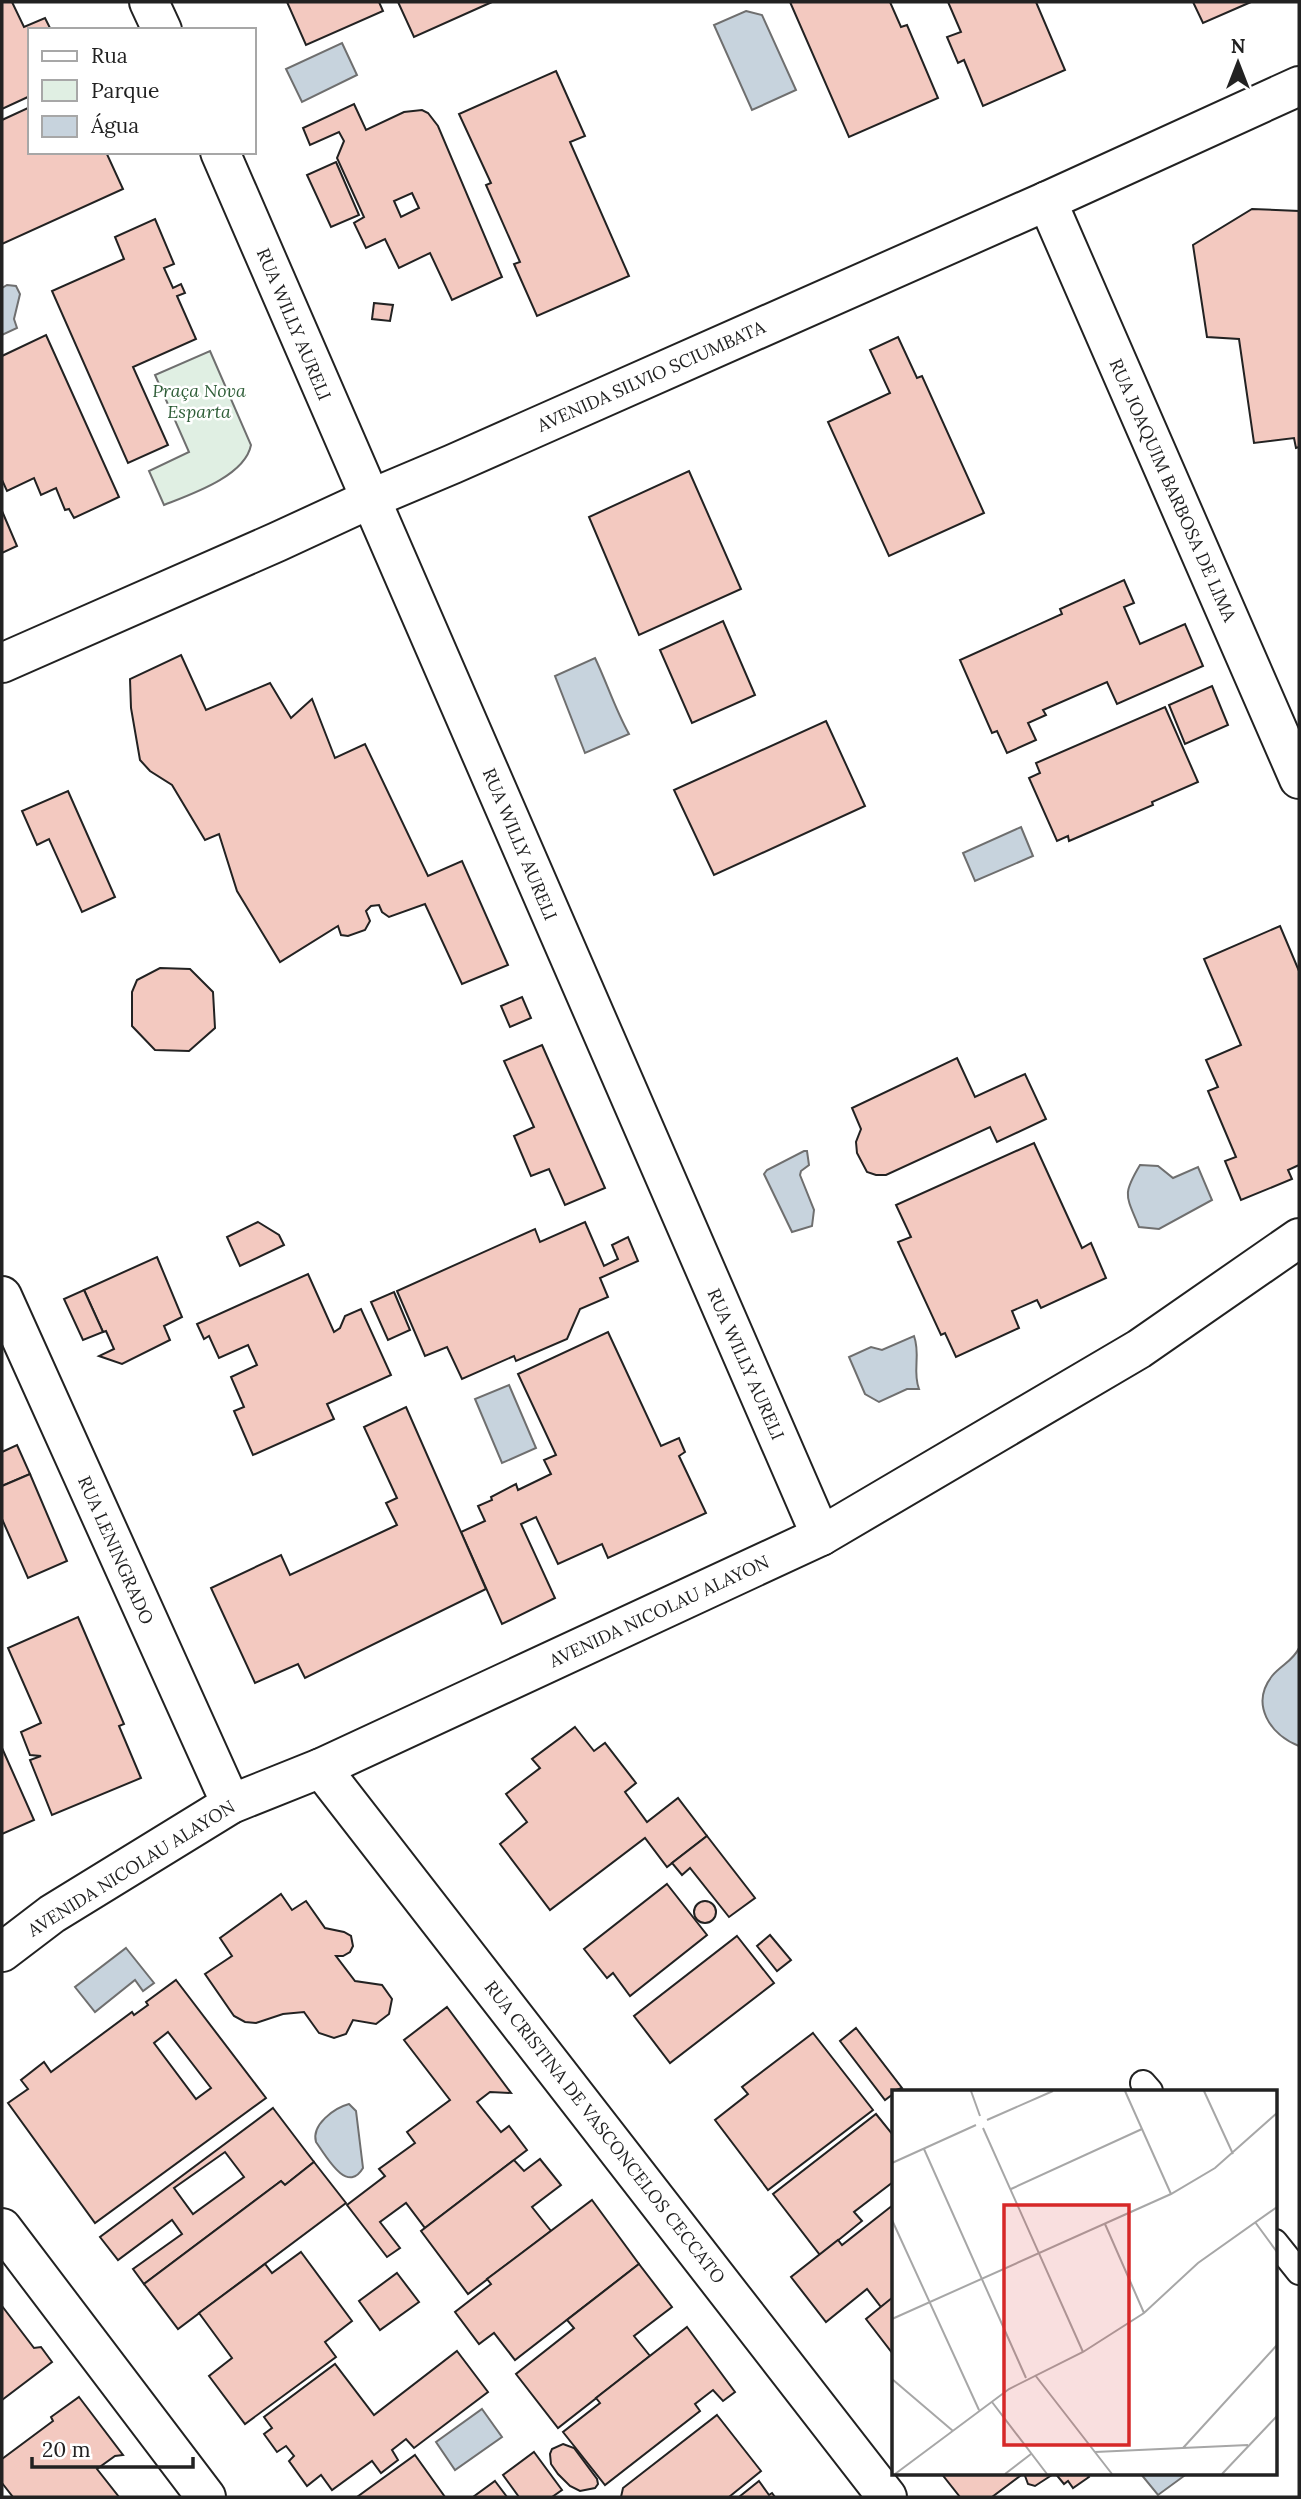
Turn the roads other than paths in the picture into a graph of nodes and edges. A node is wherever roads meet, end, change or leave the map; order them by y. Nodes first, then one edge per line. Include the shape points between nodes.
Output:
1 (149, 2) edge
2 (161, 28) edge
3 (1299, 86) edge
4 (221, 154) edge
5 (1047, 201) junction
6 (370, 499) junction
7 (2, 663) edge
8 (1299, 779) edge
9 (1299, 1238) edge
10 (2, 1296) edge
11 (821, 1536) junction
12 (321, 1768) junction
13 (231, 1804) junction
14 (2, 1952) edge
15 (2, 2228) edge
16 (1276, 2243) edge
17 (1299, 2272) edge
18 (206, 2497) edge
19 (887, 2497) edge

1 - 2 street
3 - 5 street, AVENIDA SILVIO SCIUMBATA
4 - 6 street, RUA WILLY AURELI
5 - 6 street, AVENIDA SILVIO SCIUMBATA
5 - 8 street, RUA JOAQUIM BARBOSA DE LIMA
6 - 7 street, AVENIDA SILVIO SCIUMBATA
6 - 11 street, RUA WILLY AURELI
9 - 11 street, AVENIDA NICOLAU ALAYON via 1139,1349
10 - 13 street, RUA LENINGRADO
11 - 12 street, AVENIDA NICOLAU ALAYON
12 - 13 street, AVENIDA NICOLAU ALAYON
12 - 19 street, RUA CRISTINA DE VASCONCELOS CECCATO
13 - 14 street, AVENIDA NICOLAU ALAYON via 52,1914
15 - 18 street
16 - 17 lane

